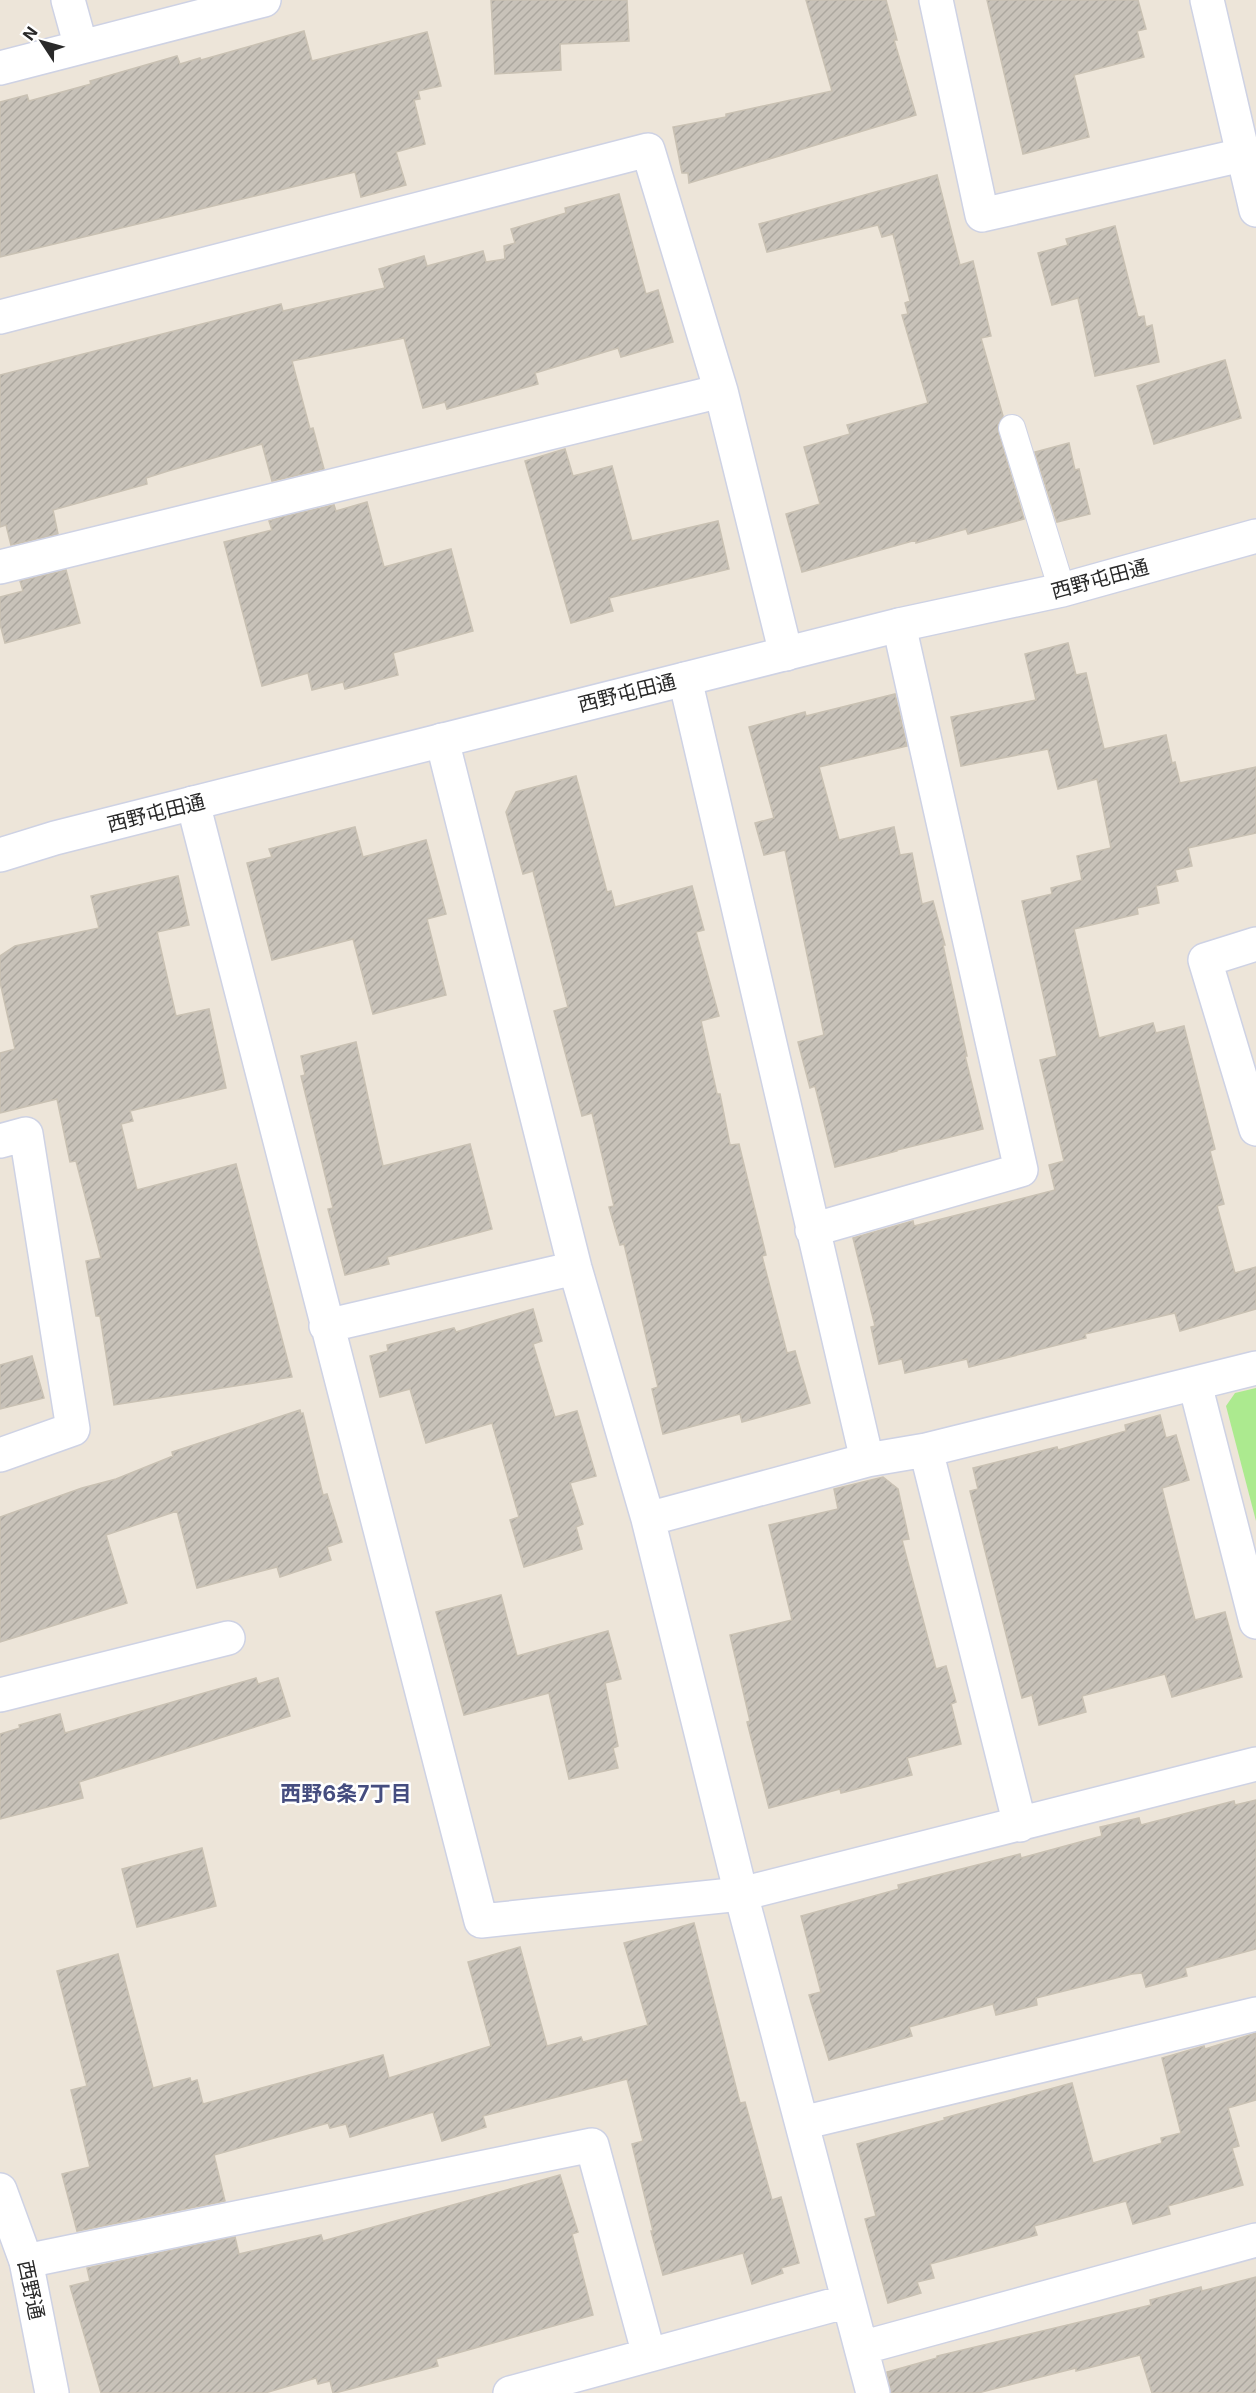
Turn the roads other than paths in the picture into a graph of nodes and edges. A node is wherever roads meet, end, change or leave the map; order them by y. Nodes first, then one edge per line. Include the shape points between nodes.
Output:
1 (68, 0) edge
2 (264, 0) edge
3 (936, 0) edge
4 (1207, 0) edge
5 (81, 47) junction
6 (0, 68) edge
7 (1242, 155) junction
8 (1256, 210) edge
9 (0, 317) edge
10 (721, 392) junction
11 (1012, 428) dead end
12 (1256, 536) edge
13 (0, 567) edge
14 (1062, 590) junction
15 (899, 625) junction
16 (786, 654) junction
17 (685, 679) junction
18 (442, 740) junction
19 (193, 803) junction
20 (2, 847) edge
21 (1256, 945) edge
22 (1256, 1128) edge
23 (0, 1142) edge
24 (812, 1230) junction
25 (575, 1268) junction
26 (326, 1326) junction
27 (1256, 1368) edge
28 (1195, 1384) junction
29 (926, 1450) junction
30 (0, 1455) edge
31 (867, 1460) junction
32 (648, 1519) junction
33 (1256, 1622) edge
34 (228, 1638) dead end
35 (0, 1695) edge
36 (1256, 1764) edge
37 (1020, 1825) junction
38 (741, 1894) junction
39 (1256, 2014) edge
40 (802, 2123) junction
41 (0, 2190) edge
42 (1256, 2240) edge
43 (26, 2261) junction
44 (848, 2301) junction
45 (861, 2348) junction
46 (649, 2355) junction
47 (52, 2393) edge
48 (510, 2393) edge
49 (873, 2393) edge

1 - 5 street
2 - 5 street
3 - 7 street via 982,214
4 - 7 street
5 - 6 street
7 - 8 street
9 - 10 street via 648,150
10 - 13 street
10 - 16 street
11 - 14 lane
12 - 14 street, 西野屯田通
14 - 15 street, 西野屯田通
15 - 16 street, 西野屯田通
15 - 24 street via 1021,1170
16 - 17 street, 西野屯田通
17 - 18 street, 西野屯田通
17 - 24 street
18 - 19 street, 西野屯田通
18 - 25 street
19 - 20 street, 西野屯田通 via 55,838
19 - 26 street
21 - 22 street via 1205,960
23 - 30 street via 26,1134 73,1429
24 - 31 street
25 - 26 street
25 - 32 street
26 - 38 street via 481,1921
27 - 28 street
28 - 29 street
28 - 33 street
29 - 31 street
29 - 37 street
31 - 32 street
32 - 38 street
34 - 35 street
36 - 37 street
37 - 38 street
38 - 40 street
39 - 40 street
40 - 44 street
41 - 43 street, 西野通
42 - 45 street
43 - 46 street via 592,2145
43 - 47 street, 西野通
44 - 45 street
44 - 46 street
45 - 49 street
46 - 48 street

